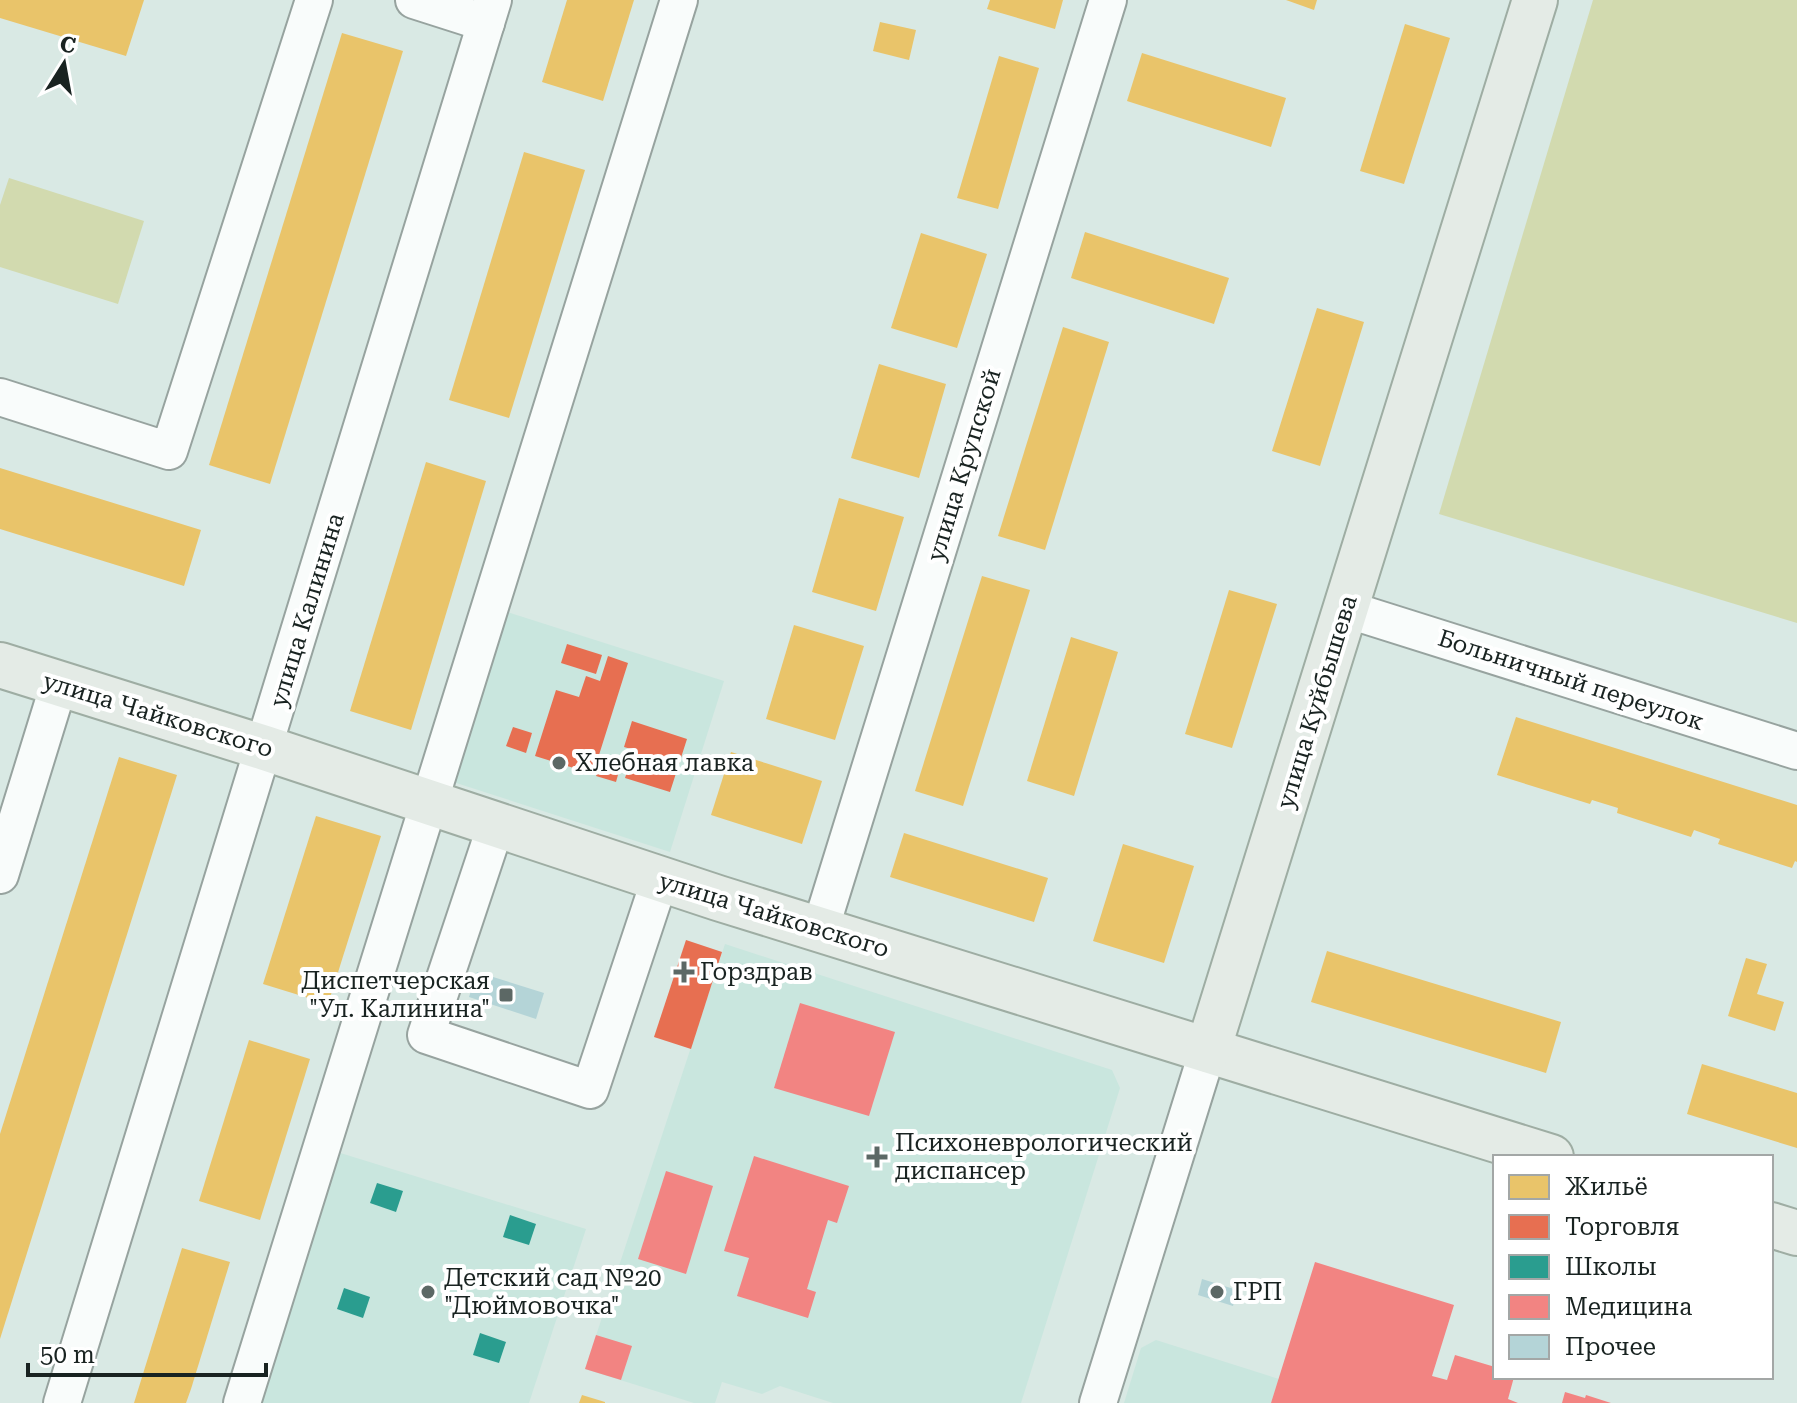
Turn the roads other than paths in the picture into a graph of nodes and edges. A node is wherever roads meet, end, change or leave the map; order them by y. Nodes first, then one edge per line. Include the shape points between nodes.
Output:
1 (314, 0) edge
2 (414, 0) edge
3 (679, 0) edge
4 (1108, 0) edge
5 (1535, 0) edge
6 (490, 12) edge
7 (0, 397) edge
8 (1346, 609) junction
9 (0, 665) edge
10 (59, 684) junction
11 (265, 748) junction
12 (1797, 751) edge
13 (428, 802) junction
14 (496, 825) junction
15 (0, 875) edge
16 (660, 879) junction
17 (820, 930) junction
18 (1208, 1050) junction
19 (1545, 1155) edge
20 (1773, 1226) edge
21 (1797, 1233) edge
22 (62, 1403) edge
23 (242, 1403) edge
24 (1098, 1403) edge

1 - 7 street via 169,451
2 - 6 street
3 - 13 street
4 - 17 street, улица Крупской
5 - 8 main road, улица Куйбышева
6 - 11 street, улица Калинина
8 - 12 street, Больничный переулок
8 - 18 main road, улица Куйбышева
9 - 10 main road, улица Чайковского
10 - 11 main road, улица Чайковского
10 - 15 street
11 - 13 main road, улица Чайковского
11 - 22 street, улица Калинина
13 - 14 main road, улица Чайковского
13 - 23 street
14 - 16 main road, улица Чайковского
14 - 16 street via 426,1035 590,1090
16 - 17 main road, улица Чайковского
17 - 18 main road, улица Чайковского
18 - 19 main road, улица Чайковского
18 - 24 street, улица Куйбышева
20 - 21 main road

